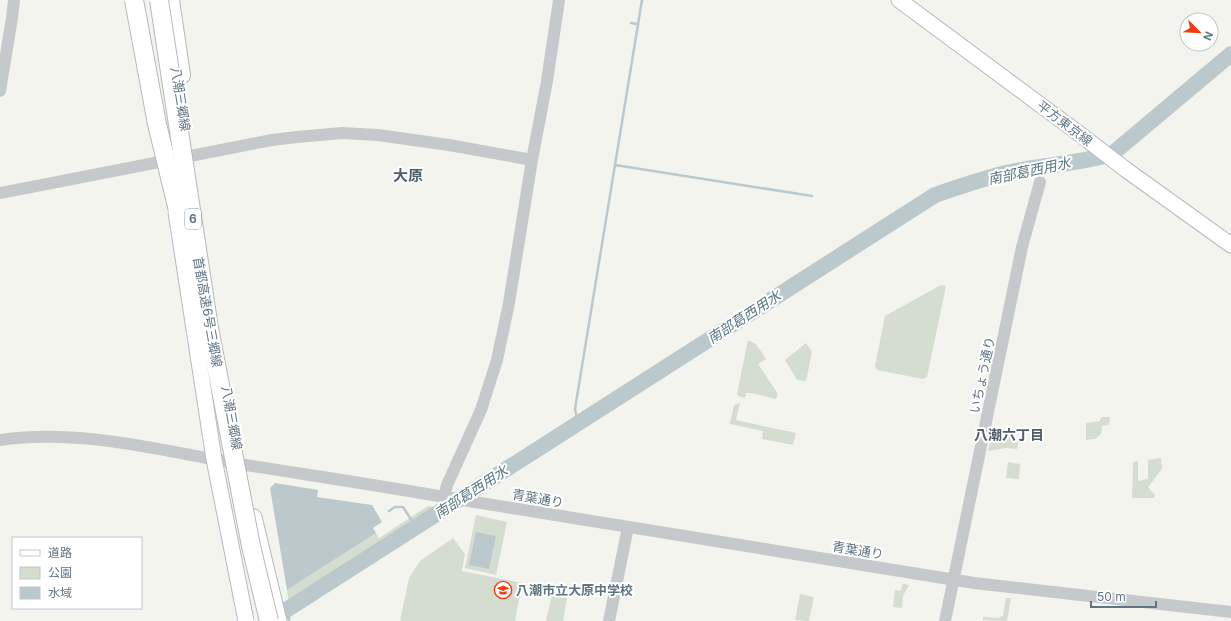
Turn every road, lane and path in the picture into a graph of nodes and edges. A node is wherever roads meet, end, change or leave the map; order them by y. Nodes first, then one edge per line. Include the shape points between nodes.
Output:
1 (14, 0) edge
2 (134, 0) edge
3 (142, 0) edge
4 (149, 0) edge
5 (159, 0) edge
6 (165, 0) edge
7 (170, 0) edge
8 (559, 0) edge
9 (899, 0) edge
10 (0, 91) edge
11 (191, 157) junction
12 (532, 160) junction
13 (168, 161) junction
14 (1040, 182) dead end
15 (0, 193) edge
16 (181, 223) junction
17 (1231, 245) edge
18 (230, 438) junction
19 (0, 440) edge
20 (214, 459) junction
21 (240, 464) junction
22 (444, 497) junction
23 (628, 527) junction
24 (954, 580) junction
25 (1231, 612) edge
26 (246, 621) edge
27 (257, 621) edge
28 (269, 621) edge
29 (279, 621) edge
30 (609, 621) edge
31 (945, 621) edge

1 - 10 street
2 - 16 highway, bridge via 157,124
3 - 13 main road, 八潮三郷線, bridge
4 - 16 highway, 首都高速6号三郷線 / 6, bridge
5 - 18 highway, 首都高速6号三郷線 / 6, bridge via 209,328
6 - 11 main road, 八潮三郷線
7 - 18 highway, bridge via 195,157 222,355
8 - 12 street
9 - 17 main road, 平方東京線
11 - 12 street via 272,140 342,133 419,140
11 - 13 street
11 - 21 main road, 八潮三郷線 via 214,318
12 - 22 street via 498,360 481,410
13 - 15 street
13 - 20 main road, 八潮三郷線, bridge
14 - 24 street, いちょう通り via 1023,242
16 - 27 highway, 首都高速6号三郷線 / 6 via 238,541
18 - 28 highway, 首都高速6号三郷線 / 6, bridge
19 - 20 street, 青葉通り via 19,437 73,437
20 - 21 street, 青葉通り
20 - 26 main road, 八潮三郷線, bridge
21 - 22 street, 青葉通り
21 - 29 main road, 八潮三郷線
22 - 23 street, 青葉通り
23 - 24 street, 青葉通り
23 - 30 street
24 - 25 street, 青葉通り
24 - 31 street, いちょう通り

